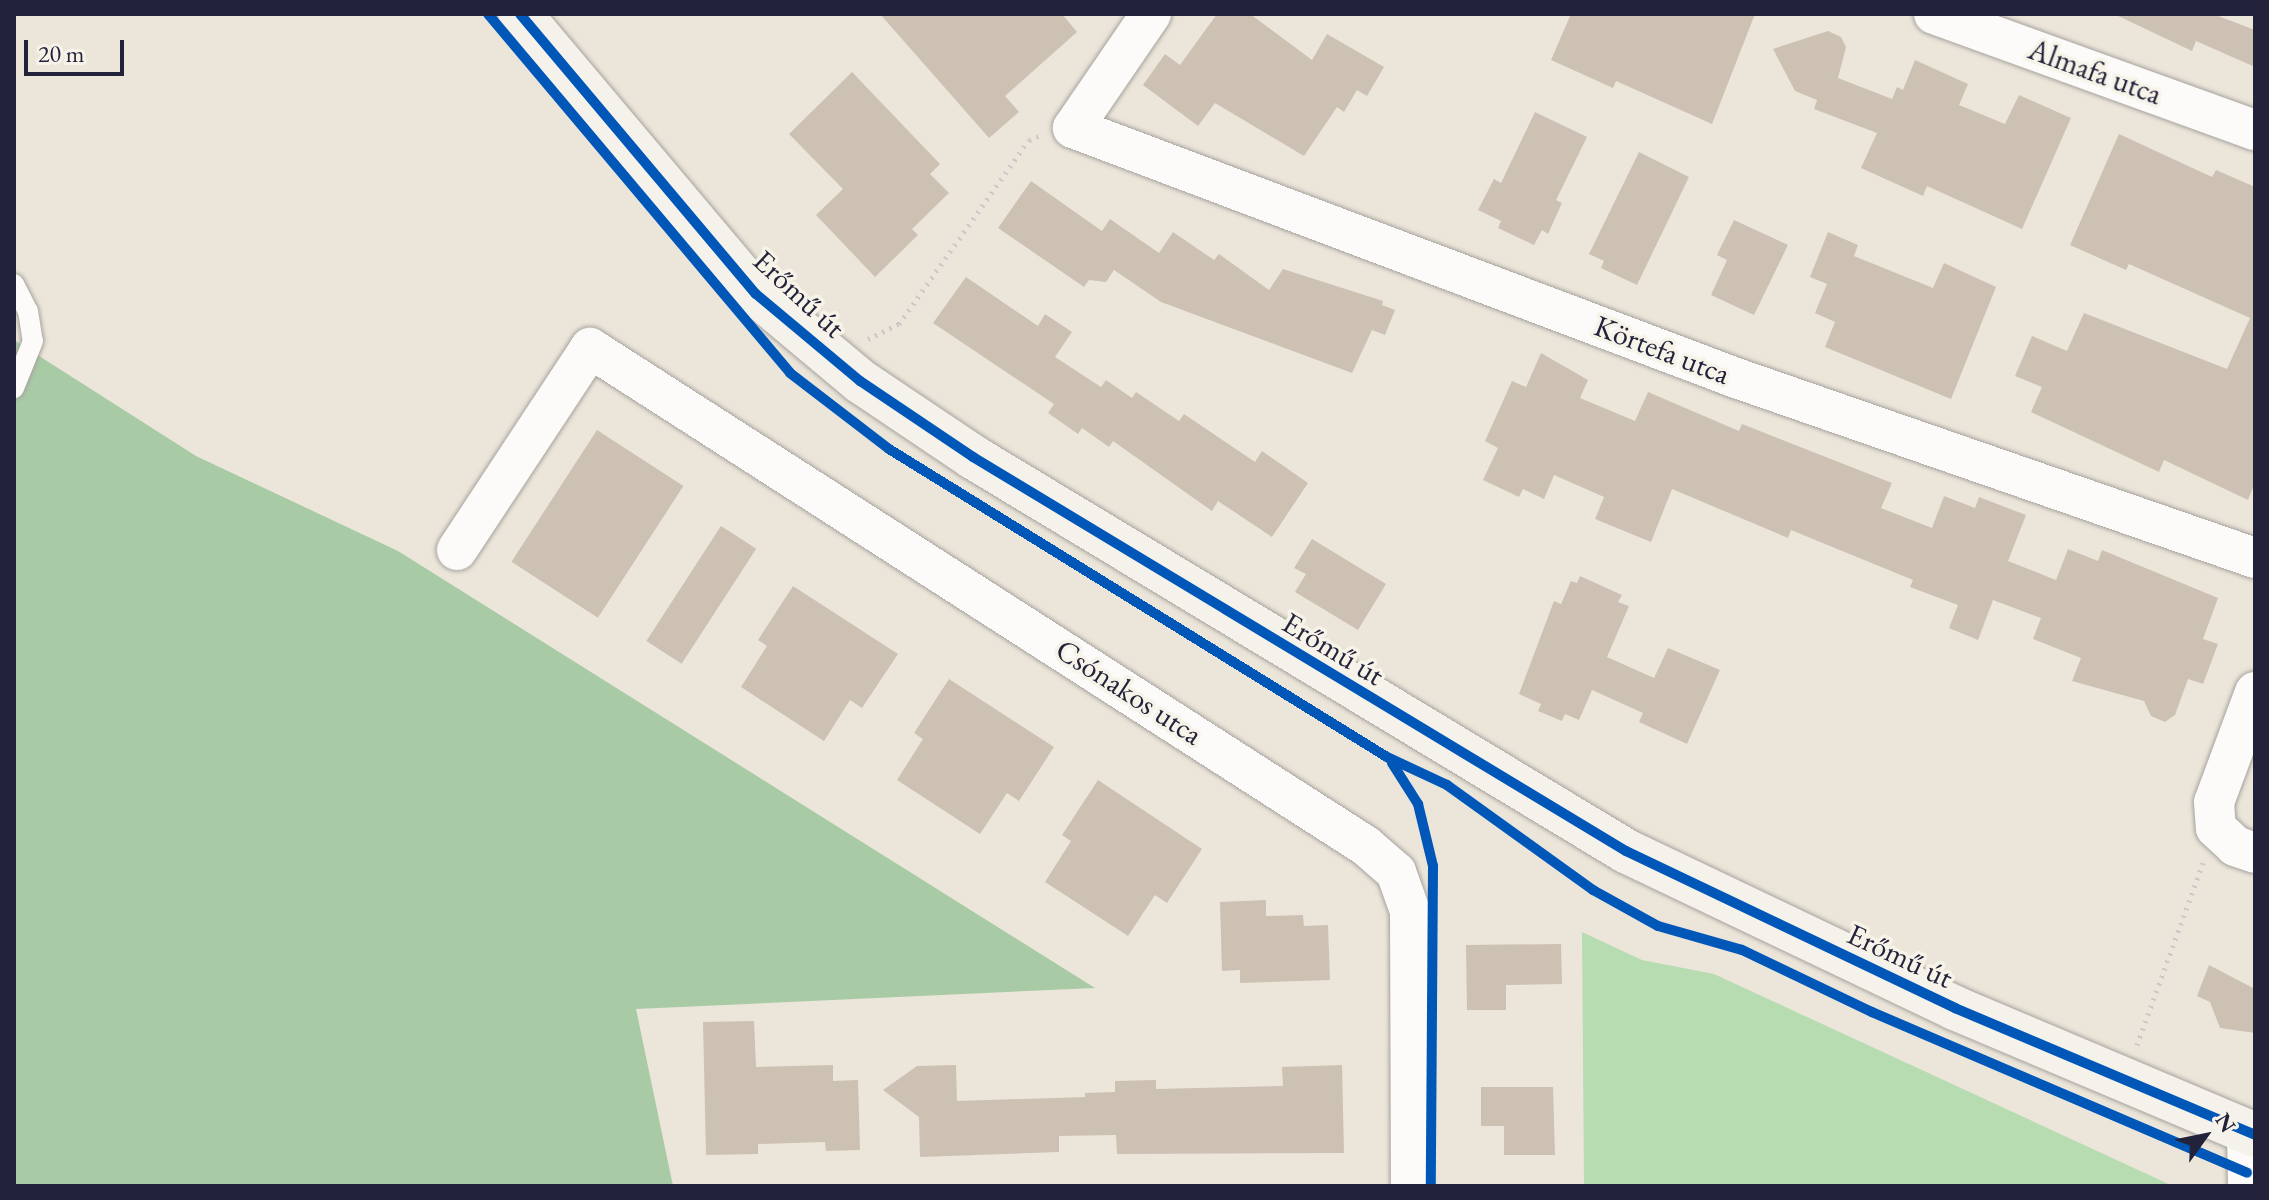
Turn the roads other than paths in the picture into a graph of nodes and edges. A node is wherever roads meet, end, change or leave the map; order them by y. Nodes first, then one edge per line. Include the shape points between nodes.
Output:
1 (520, 14) edge
2 (1151, 14) edge
3 (1934, 14) edge
4 (2255, 130) edge
5 (14, 284) edge
6 (14, 388) edge
7 (457, 550) dead end
8 (2255, 558) edge
9 (2255, 692) edge
10 (2255, 853) edge
11 (2251, 1133) edge
12 (1411, 1186) edge
13 (2248, 1186) edge

1 - 11 street, Erőmű út via 756,294 842,367 973,457 1626,851 1795,934 2124,1082
2 - 8 street, Körtefa utca via 1073,128 1736,378
3 - 4 street, Almafa utca
5 - 6 lane via 28,311 33,341
7 - 12 street, Csónakos utca via 590,348 1366,846 1396,872 1410,911
9 - 10 street via 2215,815 2235,846
11 - 13 street

